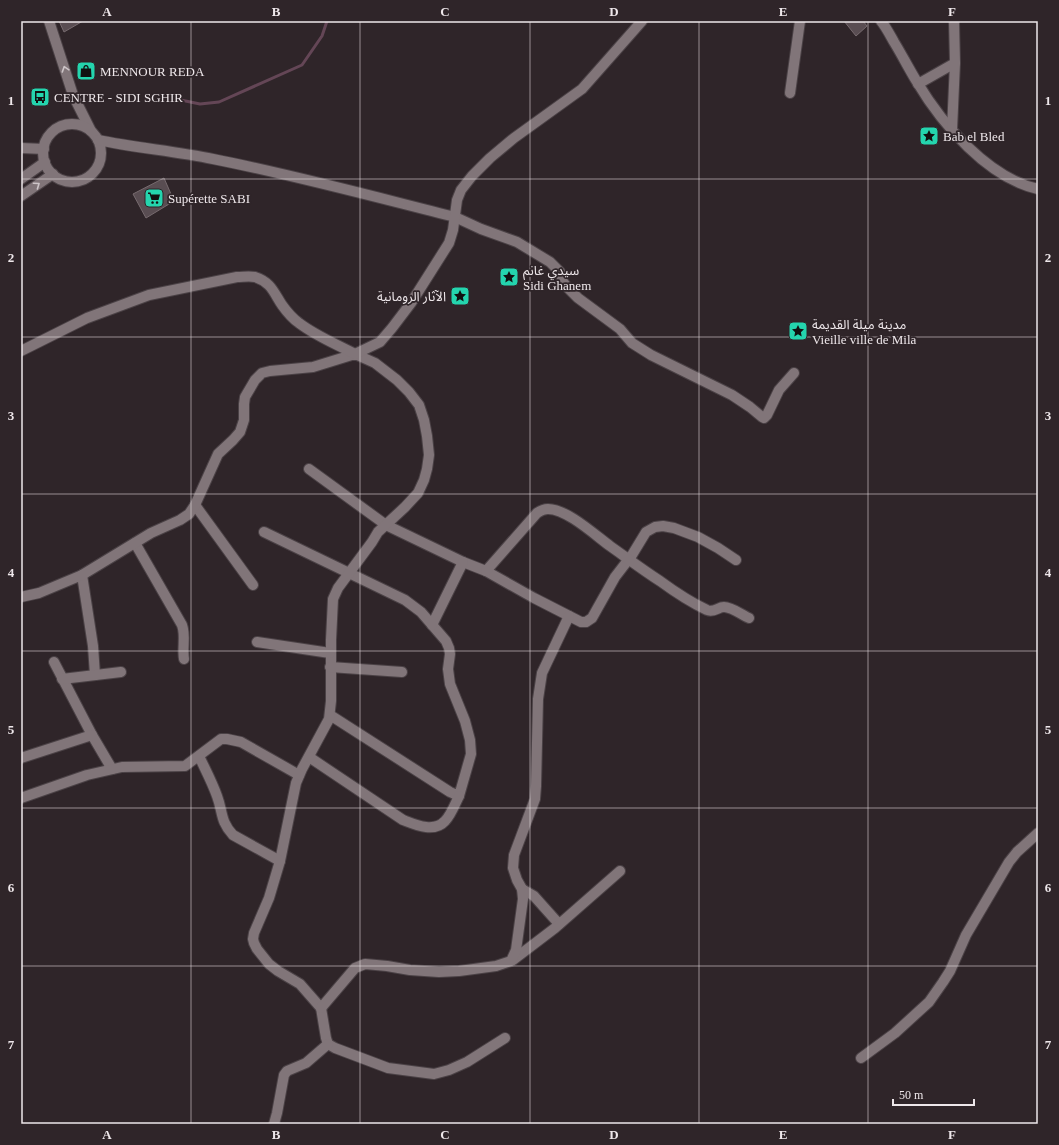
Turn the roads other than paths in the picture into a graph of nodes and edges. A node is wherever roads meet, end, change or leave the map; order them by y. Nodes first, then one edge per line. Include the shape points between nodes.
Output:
1 (49, 21) edge
2 (642, 21) edge
3 (800, 21) edge
4 (881, 21) edge
5 (954, 21) edge
6 (956, 63) junction
7 (918, 84) junction
8 (790, 93) dead end
9 (952, 130) junction
10 (91, 131) junction
11 (98, 140) junction
12 (21, 148) edge
13 (44, 149) junction
14 (45, 162) junction
15 (53, 174) junction
16 (21, 179) edge
17 (1038, 189) edge
18 (21, 196) edge
19 (455, 217) junction
20 (21, 351) edge
21 (355, 354) junction
22 (794, 373) dead end
23 (309, 469) dead end
24 (195, 504) junction
25 (386, 525) junction
26 (264, 532) dead end
27 (135, 543) junction
28 (628, 560) junction
29 (736, 560) dead end
30 (463, 562) junction
31 (486, 571) junction
32 (349, 572) junction
33 (82, 575) junction
34 (253, 585) dead end
35 (21, 597) edge
36 (569, 616) junction
37 (749, 618) dead end
38 (432, 625) junction
39 (257, 642) dead end
40 (330, 653) junction
41 (184, 659) dead end
42 (54, 662) dead end
43 (330, 667) junction
44 (121, 672) dead end
45 (402, 672) dead end
46 (95, 675) junction
47 (62, 679) junction
48 (330, 715) junction
49 (92, 734) junction
50 (199, 756) junction
51 (309, 757) junction
52 (21, 758) edge
53 (112, 769) junction
54 (299, 775) junction
55 (459, 796) junction
56 (21, 798) edge
57 (1038, 833) edge
58 (280, 861) junction
59 (620, 871) dead end
60 (522, 890) junction
61 (559, 924) junction
62 (511, 961) junction
63 (321, 1008) junction
64 (505, 1038) dead end
65 (328, 1044) junction
66 (861, 1058) dead end
67 (274, 1124) edge

10 -> 1 street via 73,96
2 - 19 street via 582,88 514,138 472,176 461,190
3 - 8 street
4 - 7 street
5 - 6 street
6 - 7 street
6 - 9 street
7 - 9 street
9 - 17 street via 981,159 1003,176
10 - 11 street
10 - 13 street via 80,125 68,124 56,128 48,137
11 - 15 street via 101,152 99,163 93,173 73,182 62,180
11 - 19 street via 212,159
12 - 13 street
13 - 14 street
14 - 15 street
14 - 16 street
18 -> 15 street
19 - 21 street via 449,243 411,303 380,342
19 - 22 street via 517,242 550,262 560,272 563,282 578,298 620,329 632,343 732,395 764,418 780,390
20 - 21 street via 87,318 149,295 249,276 272,288 289,314 315,335
21 - 24 street via 313,367 270,370 262,373 245,397 242,427 218,454
21 - 25 street via 375,364 409,392 419,405 427,436 429,455 424,480 418,493
23 - 25 street
24 - 27 street via 189,514 180,520
24 - 34 street
25 - 30 street
25 - 32 street
26 - 32 street
27 - 33 street
27 - 41 street via 182,625
28 - 29 street via 646,532 663,526 698,538
28 - 31 street via 574,519 547,509 537,513
28 - 36 street via 614,577 592,618 581,622
28 - 37 street via 702,608 710,611 726,607
30 - 31 street
30 - 38 street
31 - 36 street
32 - 38 street via 412,604
32 - 40 street via 333,599
33 - 35 street via 39,593
33 - 46 street
36 - 60 street via 542,673 538,699 536,786 534,799 514,855 513,868
38 - 55 street via 449,648 450,684 470,740 471,754
39 - 40 street
40 - 43 street
42 - 47 street
43 - 45 street
43 - 48 street
44 - 46 street
46 - 47 street
47 - 49 street
48 - 51 street
48 - 55 street
49 - 52 street
49 - 53 street
50 - 53 street via 185,766
50 - 54 street via 221,739 235,740
50 - 58 street via 228,829 233,835
51 - 54 street
51 - 55 street via 403,820 420,827 440,826
53 - 56 street via 86,775
54 - 58 street
57 - 66 street via 1009,862 966,935 950,970 929,1002 895,1033
58 - 63 street via 269,898 254,933 254,943 269,964 300,984
59 - 61 street
60 - 61 street via 534,896
60 - 62 street via 516,950
61 - 62 street
62 - 63 street via 496,966 439,972 365,964 355,968
63 - 65 street
64 - 65 street via 467,1062 434,1074 388,1068
65 - 67 street via 306,1063 287,1071 284,1075

